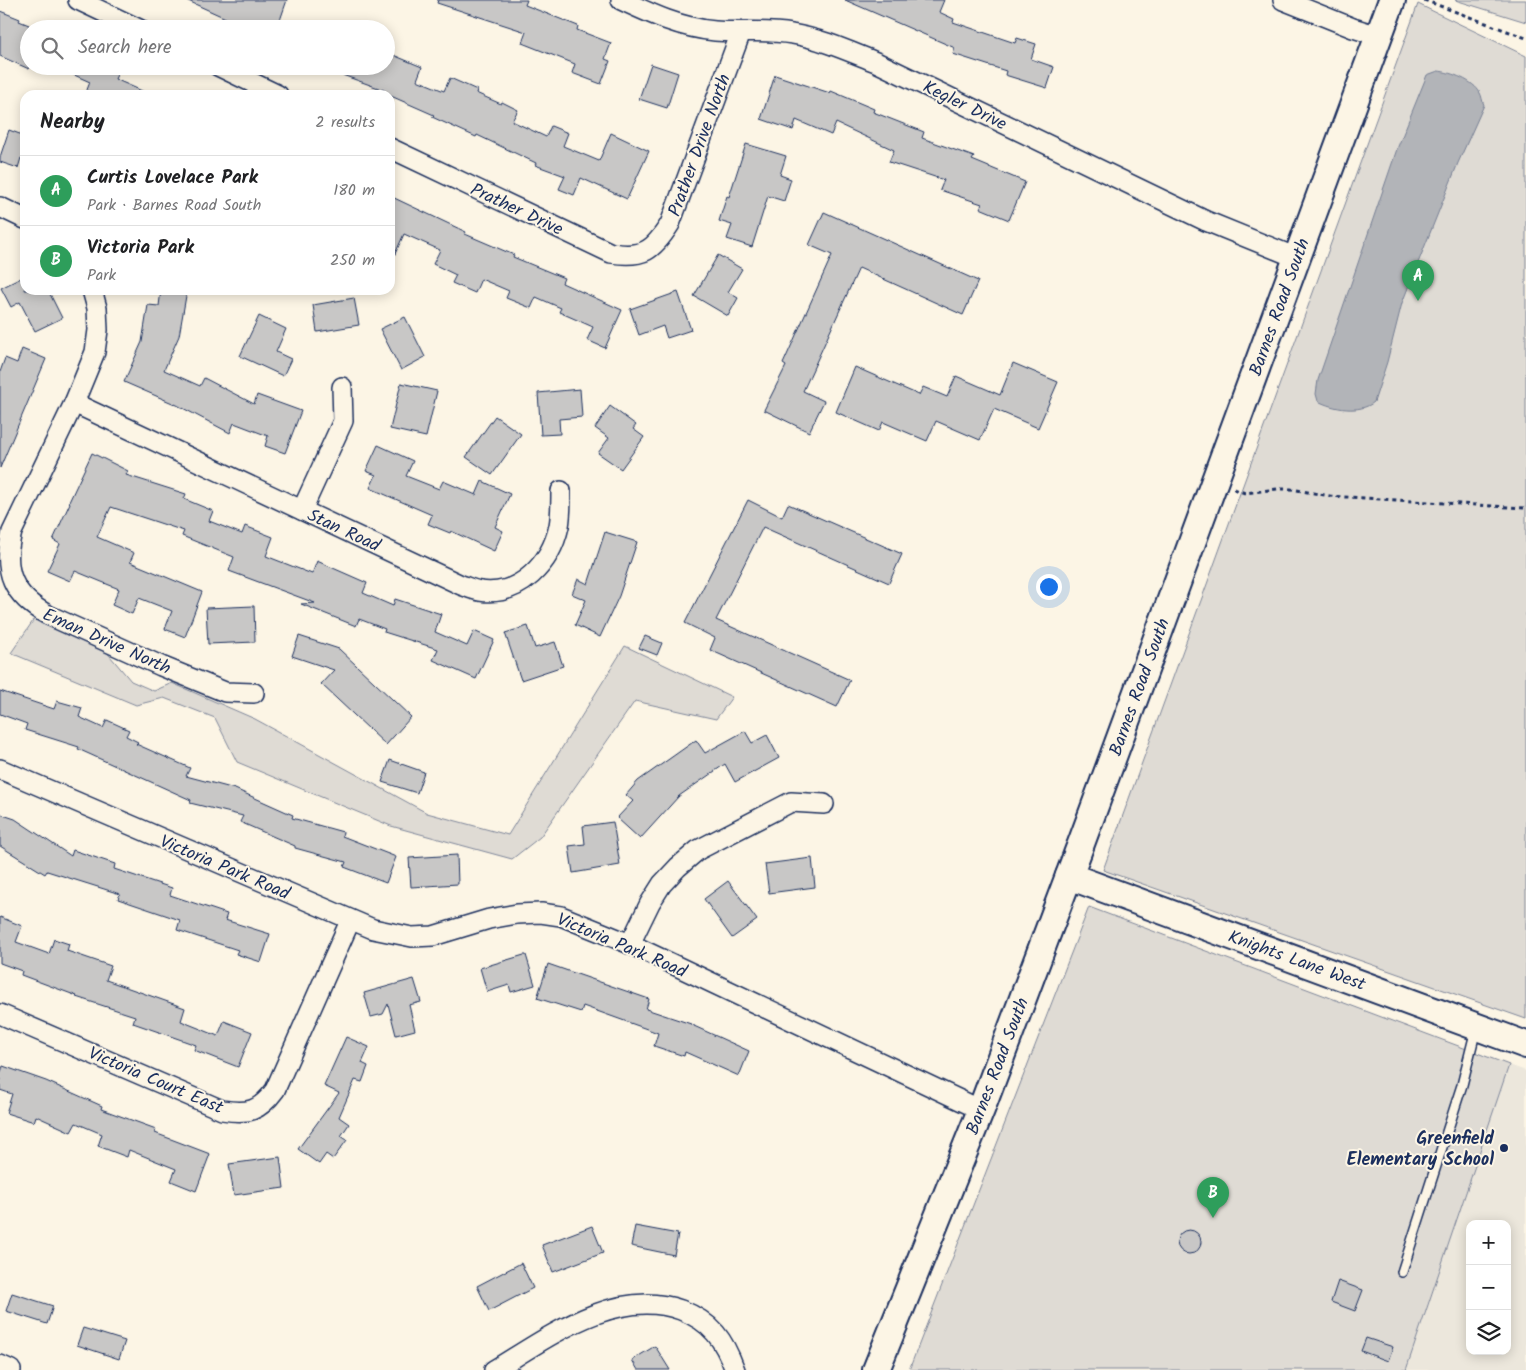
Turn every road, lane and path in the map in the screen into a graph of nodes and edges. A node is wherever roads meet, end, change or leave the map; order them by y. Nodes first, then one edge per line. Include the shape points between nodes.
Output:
1 (78, 0) edge
2 (620, 0) edge
3 (1283, 0) edge
4 (1392, 0) edge
5 (1424, 0) edge
6 (120, 20) edge
7 (741, 32) junction
8 (1380, 36) junction
9 (1526, 38) edge
10 (237, 75) edge
11 (268, 90) edge
12 (395, 150) edge
13 (0, 207) edge
14 (20, 217) edge
15 (647, 250) joint
16 (1297, 258) junction
17 (93, 295) edge
18 (342, 387) dead end
19 (74, 403) junction
20 (1214, 481) junction
21 (561, 491) dead end
22 (1526, 508) edge
23 (302, 510) junction
24 (254, 693) dead end
25 (0, 769) edge
26 (824, 804) dead end
27 (1069, 876) junction
28 (350, 921) junction
29 (630, 944) junction
30 (0, 1014) edge
31 (1476, 1026) junction
32 (1526, 1045) edge
33 (981, 1110) junction
34 (1402, 1272) dead end
35 (0, 1365) edge
36 (11, 1370) edge
37 (494, 1370) edge
38 (735, 1370) edge
39 (876, 1370) edge

1 - 6 street
2 - 7 street, Kegler Drive via 679,25
3 - 8 street
4 - 8 street, Barnes Road South
5 - 9 path
7 - 15 street, Prather Drive North via 670,224 661,239
7 - 16 street, Kegler Drive via 792,34 836,46 876,62 1206,221
8 - 16 street, Barnes Road South
10 - 11 street
12 - 15 street, Prather Drive via 611,253 630,256
13 - 14 street
16 - 20 street, Barnes Road South
17 - 19 street, Eman Drive North via 98,330 95,352
18 - 23 street via 343,421
19 - 23 street, Stan Road
19 - 24 street, Eman Drive North via 12,532 9,568 18,591 48,616 161,666 225,692
20 - 22 path via 1245,493 1291,489 1330,496
20 - 27 street, Barnes Road South
21 - 23 street, Stan Road via 559,526 549,554 535,573 519,586 501,590 480,591 461,585
25 - 28 street, Victoria Park Road
26 - 29 street via 791,802 698,850 662,884
27 - 31 street, Knights Lane West
27 - 33 street, Barnes Road South
28 - 29 street, Victoria Park Road via 412,937 433,936 489,919 541,913 561,916
28 - 30 street, Victoria Court East via 275,1090 266,1103 254,1110 242,1113 222,1110
29 - 33 street, Victoria Park Road
31 - 32 street, Knights Lane West
31 - 34 lane via 1462,1085
33 - 39 street, Barnes Road South
35 - 36 street
37 - 38 street via 587,1318 625,1305 651,1303 670,1306 704,1321 727,1349

